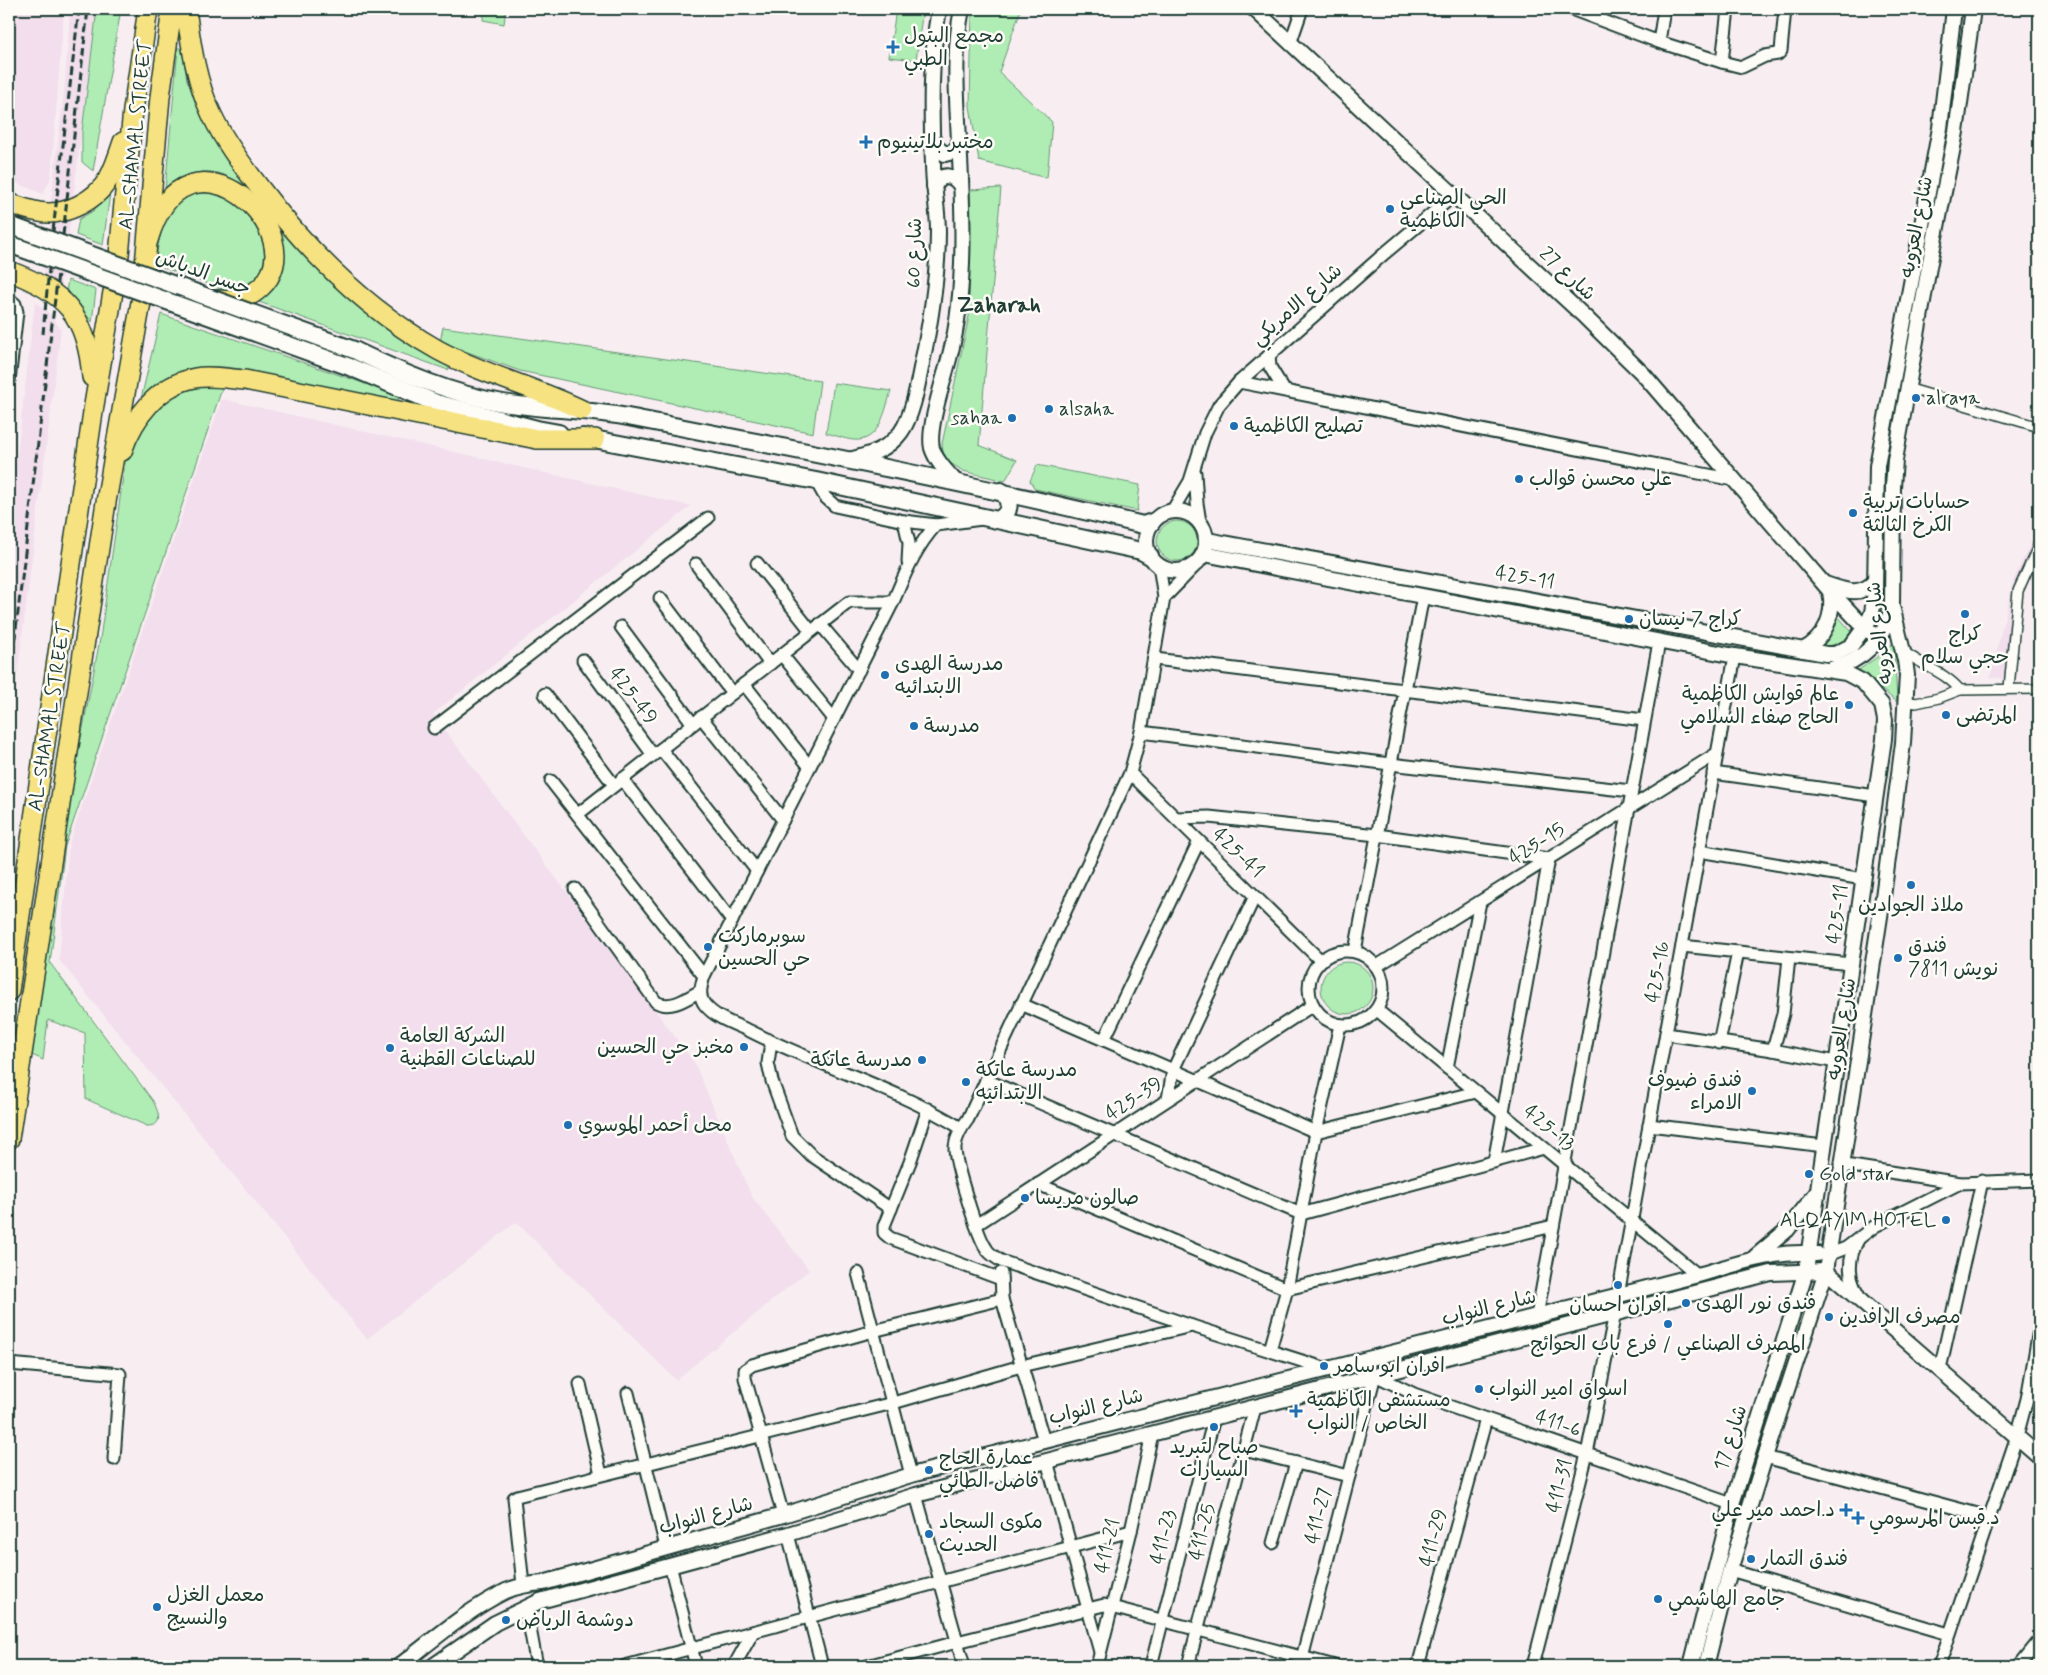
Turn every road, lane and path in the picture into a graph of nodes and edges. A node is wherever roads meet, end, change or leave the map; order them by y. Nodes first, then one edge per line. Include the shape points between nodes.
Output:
1 (148, 9) edge
2 (172, 9) edge
3 (186, 9) edge
4 (939, 9) edge
5 (962, 9) edge
6 (1254, 9) edge
7 (1302, 9) edge
8 (1571, 9) edge
9 (1664, 9) edge
10 (1728, 9) edge
11 (1785, 9) edge
12 (1954, 9) edge
13 (1973, 9) edge
14 (1659, 42) junction
15 (1290, 44) junction
16 (1722, 62) junction
17 (133, 110) junction
18 (932, 138) junction
19 (960, 144) junction
20 (934, 186) junction
21 (961, 186) junction
22 (1453, 196) junction
23 (9, 203) edge
24 (9, 225) edge
25 (148, 240) junction
26 (9, 244) edge
27 (118, 255) dead end
28 (145, 265) dead end
29 (9, 271) edge
30 (113, 292) dead end
31 (9, 299) edge
32 (218, 300) junction
33 (141, 302) dead end
34 (1269, 355) junction
35 (9, 381) edge
36 (1239, 382) junction
37 (1907, 388) junction
38 (1284, 390) junction
39 (94, 405) junction
40 (583, 410) junction
41 (2039, 427) edge
42 (587, 438) junction
43 (798, 450) junction
44 (822, 455) junction
45 (848, 460) junction
46 (1196, 464) junction
47 (796, 477) junction
48 (1734, 480) junction
49 (816, 482) junction
50 (956, 482) junction
51 (1001, 491) junction
52 (1037, 499) junction
53 (106, 502) junction
54 (1172, 511) junction
55 (708, 518) dead end
56 (993, 519) junction
57 (904, 521) junction
58 (1152, 522) junction
59 (1200, 522) junction
60 (936, 525) junction
61 (1029, 526) junction
62 (2039, 544) edge
63 (1206, 547) junction
64 (1154, 561) junction
65 (757, 563) dead end
66 (696, 564) dead end
67 (908, 566) junction
68 (1194, 566) junction
69 (1874, 586) junction
70 (1827, 587) junction
71 (1423, 596) junction
72 (660, 598) dead end
73 (1164, 598) junction
74 (1892, 601) junction
75 (893, 602) junction
76 (1872, 613) junction
77 (621, 628) dead end
78 (816, 628) junction
79 (1865, 628) junction
80 (1879, 638) junction
81 (1659, 642) junction
82 (1802, 650) junction
83 (1903, 651) junction
84 (1835, 654) joint
85 (782, 655) junction
86 (1735, 656) junction
87 (1155, 659) junction
88 (582, 660) dead end
89 (770, 664) junction
90 (1830, 669) junction
91 (859, 670) junction
92 (744, 684) junction
93 (2009, 688) junction
94 (2039, 689) edge
95 (1960, 690) junction
96 (1404, 692) junction
97 (732, 693) junction
98 (545, 694) dead end
99 (1906, 701) junction
100 (834, 719) junction
101 (1644, 720) junction
102 (697, 721) junction
103 (434, 728) dead end
104 (1141, 732) junction
105 (657, 752) junction
106 (1716, 754) junction
107 (1390, 764) junction
108 (810, 766) junction
109 (1130, 772) junction
110 (1713, 772) junction
111 (551, 781) dead end
112 (618, 782) junction
113 (1631, 791) junction
114 (1876, 796) junction
115 (1628, 810) junction
116 (578, 814) junction
117 (1176, 818) junction
118 (783, 820) junction
119 (1377, 835) junction
120 (1199, 841) junction
121 (1699, 851) junction
122 (1549, 859) junction
123 (757, 871) junction
124 (1863, 879) junction
125 (575, 889) dead end
126 (1255, 896) junction
127 (1480, 902) junction
128 (732, 921) junction
129 (1682, 946) junction
130 (1355, 951) junction
131 (1738, 952) junction
132 (1789, 958) junction
133 (1320, 960) junction
134 (1851, 964) junction
135 (1377, 966) junction
136 (704, 976) junction
137 (9, 991) edge
138 (700, 991) junction
139 (1022, 1004) junction
140 (1313, 1005) junction
141 (1377, 1010) junction
142 (1340, 1025) junction
143 (1666, 1034) junction
144 (1104, 1040) junction
145 (771, 1042) junction
146 (1719, 1043) junction
147 (1773, 1050) junction
148 (1836, 1062) junction
149 (1447, 1068) junction
150 (1173, 1070) junction
151 (986, 1080) junction
152 (1198, 1080) junction
153 (1476, 1092) junction
154 (1168, 1099) junction
155 (928, 1109) junction
156 (1502, 1114) junction
157 (1649, 1125) junction
158 (961, 1128) junction
159 (1316, 1132) junction
160 (1114, 1134) junction
161 (9, 1139) edge
162 (1824, 1146) junction
163 (1544, 1148) junction
164 (1494, 1162) junction
165 (1845, 1164) dead end
166 (1564, 1165) junction
167 (2039, 1180) edge
168 (1982, 1181) junction
169 (1960, 1183) junction
170 (1038, 1184) junction
171 (1817, 1194) junction
172 (891, 1209) junction
173 (1301, 1214) junction
174 (1632, 1220) junction
175 (976, 1224) junction
176 (1553, 1226) junction
177 (1859, 1239) junction
178 (1808, 1253) junction
179 (1828, 1255) junction
180 (1750, 1260) junction
181 (1001, 1261) junction
182 (1806, 1271) junction
183 (1826, 1271) junction
184 (858, 1273) dead end
185 (1698, 1275) junction
186 (1001, 1279) junction
187 (1286, 1289) junction
188 (1618, 1295) junction
189 (1002, 1299) junction
190 (1863, 1303) junction
191 (1615, 1313) junction
192 (1536, 1316) junction
193 (1192, 1326) junction
194 (2039, 1330) edge
195 (873, 1331) junction
196 (1270, 1350) junction
197 (9, 1364) edge
198 (1020, 1366) junction
199 (1327, 1369) junction
200 (1940, 1369) junction
201 (1375, 1375) junction
202 (580, 1384) dead end
203 (2039, 1384) edge
204 (628, 1393) dead end
205 (2027, 1399) junction
206 (893, 1403) junction
207 (1255, 1407) junction
208 (1214, 1418) junction
209 (1486, 1419) junction
210 (760, 1434) junction
211 (1152, 1434) junction
212 (2017, 1436) junction
213 (1044, 1441) junction
214 (1244, 1450) junction
215 (1587, 1454) junction
216 (2039, 1456) edge
217 (1765, 1457) junction
218 (114, 1458) dead end
219 (1047, 1461) junction
220 (646, 1462) junction
221 (1296, 1463) junction
222 (601, 1474) junction
223 (911, 1475) junction
224 (1349, 1476) junction
225 (916, 1495) junction
226 (1732, 1504) junction
227 (783, 1515) junction
228 (1989, 1517) junction
229 (1131, 1531) junction
230 (788, 1534) junction
231 (1273, 1544) dead end
232 (1071, 1547) junction
233 (666, 1548) junction
234 (670, 1565) junction
235 (1730, 1570) junction
236 (940, 1582) junction
237 (523, 1585) junction
238 (484, 1604) junction
239 (1113, 1606) junction
240 (526, 1607) junction
241 (1088, 1608) junction
242 (810, 1617) junction
243 (1162, 1620) junction
244 (495, 1623) junction
245 (1198, 1629) junction
246 (753, 1632) junction
247 (1949, 1634) junction
248 (2039, 1641) edge
249 (957, 1642) junction
250 (691, 1648) junction
251 (1100, 1654) junction
252 (1301, 1662) edge
253 (399, 1666) edge
254 (433, 1666) edge
255 (537, 1666) edge
256 (625, 1666) edge
257 (696, 1666) edge
258 (734, 1666) edge
259 (822, 1666) edge
260 (867, 1666) edge
261 (964, 1666) edge
262 (1097, 1666) edge
263 (1151, 1666) edge
264 (1188, 1666) edge
265 (1335, 1666) edge
266 (1418, 1666) edge
267 (1533, 1666) edge
268 (1691, 1666) edge
269 (1706, 1666) edge
270 (1939, 1666) edge
271 (2019, 1666) edge

1 - 17 highway, AL-SHAMAL STREET
2 - 25 highway, AL-SHAMAL STREET via 160,97
3 - 40 highway via 196,73 211,114 276,209 322,262 377,309 437,349 492,375
4 - 18 street, شارع 60 via 933,62
5 - 19 street via 956,81
6 - 15 street, شارع 27
7 - 15 street
8 - 14 street
9 - 14 street
10 - 16 street
11 - 16 street via 1778,54 1765,56 1742,67
12 - 69 street, شارع العروبه via 1940,128 1878,466
13 - 37 street, شارع العروبه via 1956,132
14 - 16 street
15 - 22 street, شارع 27
17 - 23 highway via 108,179 91,198 72,208 50,213
17 - 27 highway, AL-SHAMAL STREET
18 - 19 street via 936,147 945,154 953,152
18 - 20 street, شارع 60
19 - 21 street
20 - 21 street via 948,175
20 - 45 street, شارع 60 via 938,231 936,281 930,329 908,419 901,432 882,449
21 - 50 street via 961,284 957,321 931,437 935,455
22 - 34 street, شارع الامريكي
22 - 48 street, شارع 27 via 1643,374
24 - 32 main road, جسر الدباش, bridge
25 - 28 highway, AL-SHAMAL STREET
25 - 32 highway via 156,217 169,198 184,188 204,182 224,185 240,194 265,223 276,251 270,275 262,286 240,300
26 - 42 main road, جسر الدباش, bridge via 350,367 436,403 537,429
29 - 39 highway via 56,294 77,319 89,352
30 - 39 highway, AL-SHAMAL STREET
31 - 35 street via 18,312
32 - 40 main road, جسر الدباش, bridge via 354,350 437,386 502,403
33 - 53 highway, AL-SHAMAL STREET
34 - 36 street, شارع الامريكي
34 - 38 street via 1270,367
36 - 38 street
36 - 46 street, شارع الامريكي via 1219,405 1205,433
37 - 41 street
37 - 74 street, شارع العروبه via 1892,487
38 - 48 street
39 - 137 highway, AL-SHAMAL STREET
40 - 42 main road via 588,414 590,425 584,434
40 - 43 main road, جسر الدباش
42 - 47 main road, جسر الدباش
42 - 53 highway via 537,440 245,380 195,378 164,392 139,416 128,436
43 - 44 main road, جسر الدباش
43 - 47 main road via 805,459 805,465
44 - 45 main road, جسر الدباش
44 - 49 main road via 814,462
45 - 50 main road, جسر الدباش
46 - 54 street, شارع الامريكي
46 - 59 street, شارع الامريكي
47 - 49 main road, جسر الدباش
48 - 70 street, شارع 27
49 - 56 main road, جسر الدباش
49 - 57 street via 825,497 836,506
50 - 51 main road, جسر الدباش
51 - 52 main road, جسر الدباش
51 - 56 main road via 1009,507 1003,517
52 - 58 main road, جسر الدباش via 1143,525
52 - 61 main road via 1024,510 1025,522
53 - 161 highway, AL-SHAMAL STREET
54 - 58 street
54 - 59 street via 1182,511
55 - 103 street
56 - 60 street
56 - 61 main road, جسر الدباش
57 - 60 street
57 - 67 street via 910,543
58 - 64 street via 1146,539
59 - 63 street via 1205,530
60 - 67 street
61 - 64 main road, جسر الدباش via 1141,551
62 - 93 street via 2018,590
63 - 68 street
63 - 71 street, 425-11
63 - 82 street, 425-11
64 - 68 street via 1167,570 1186,570
64 - 73 street
65 - 78 street
66 - 89 street
67 - 75 street
68 - 73 street
69 - 70 street via 1855,592
69 - 74 street via 1877,596
69 - 76 street, شارع العروبه
70 - 79 street, شارع 27
70 - 82 street via 1831,614 1826,628 1816,641
71 - 81 street, 425-11
71 - 96 street
72 - 97 street
73 - 87 street
74 - 76 street
74 - 80 street, 425-11 via 1888,623
74 - 83 street, شارع العروبه
75 - 78 street via 849,602
75 - 91 street
76 - 79 street, شارع العروبه
77 - 102 street
78 - 85 street
78 - 91 street
79 - 80 street, شارع 27
79 - 84 street, شارع العروبه via 1851,646
80 - 90 street, 425-11 via 1863,656
81 - 86 street, 425-11
81 - 101 street
82 - 84 street, 425-11
83 - 95 street via 1953,682
83 - 99 street, شارع العروبه via 1907,675
85 - 89 street
85 - 100 street
86 - 90 street, 425-11
86 - 106 street, 425-16
87 - 96 street
87 - 104 street
88 - 105 street, 425-49
89 - 92 street
90 - 114 street, 425-11 via 1855,676 1882,705 1884,739
91 - 100 street
92 - 97 street
92 - 108 street
93 - 94 street
93 - 95 street
95 - 99 street via 1916,703
96 - 101 street
96 - 107 street
97 - 102 street
98 - 112 street
99 - 179 street, شارع العروبه via 1883,897
100 - 108 street
101 - 113 street
102 - 105 street
102 - 118 street
104 - 107 street
104 - 109 street
105 - 112 street
105 - 123 street, 425-49
106 - 110 street, 425-16
106 - 115 street, 425-15
107 - 113 street
107 - 119 street
108 - 118 street
109 - 117 street, 425-41
109 - 139 street
110 - 114 street
110 - 121 street, 425-16
111 - 116 street
112 - 116 street
112 - 128 street
113 - 115 street
114 - 124 street, 425-11
115 - 122 street, 425-15
115 - 166 street
116 - 136 street
117 - 119 street via 1209,817
117 - 120 street, 425-41
118 - 123 street
119 - 122 street
119 - 130 street
120 - 126 street, 425-41
120 - 144 street
121 - 124 street
121 - 129 street, 425-16
122 - 127 street, 425-15
122 - 156 street
123 - 128 street
124 - 134 street, 425-11
125 - 138 street via 656,1002 670,1005
126 - 133 street, 425-41
126 - 150 street
127 - 135 street, 425-15
127 - 149 street
128 - 136 street
129 - 131 street
129 - 143 street, 425-16
130 - 133 street via 1331,953
130 - 135 street
131 - 132 street
131 - 146 street
132 - 134 street
132 - 147 street via 1783,1014
133 - 140 street via 1309,981
134 - 148 street, 425-11
135 - 141 street via 1384,988
136 - 138 street
138 - 145 street via 703,1004 713,1013
139 - 144 street
139 - 151 street
140 - 142 street via 1329,1021
140 - 152 street, 425-39
141 - 142 street via 1354,1025
141 - 149 street, 425-13
142 - 159 street
143 - 146 street
143 - 157 street, 425-16
144 - 150 street
145 - 155 street
145 - 172 street via 768,1063 772,1081 792,1136 811,1155
146 - 147 street
147 - 148 street
148 - 162 street, 425-11
149 - 153 street, 425-13
150 - 152 street
150 - 154 street
151 - 158 street
151 - 160 street
152 - 154 street, 425-39
152 - 159 street
153 - 156 street, 425-13
153 - 159 street
154 - 160 street, 425-39
155 - 158 street
155 - 172 street
156 - 163 street, 425-13
156 - 164 street
157 - 162 street
157 - 174 street, 425-16
158 - 175 street via 955,1150
159 - 173 street
160 - 170 street, 425-39
160 - 173 street
162 - 171 street, 425-11
163 - 164 street
163 - 166 street, 425-13
164 - 173 street
165 - 169 street
166 - 174 street, 425-13
166 - 176 street
167 - 168 street
168 - 169 street
168 - 200 street
169 - 177 street via 1875,1226
170 - 175 street, 425-39
170 - 187 street
171 - 178 street, 425-11
171 - 180 street via 1787,1230
172 - 186 street via 884,1226 884,1233 890,1238
173 - 187 street
174 - 185 street, 425-13
174 - 188 street, 425-16
175 - 181 street via 986,1249
176 - 187 street
176 - 192 street
177 - 179 street
177 - 190 street via 1851,1258 1851,1279
178 - 179 street, شارع النواب
178 - 180 street, شارع النواب
178 - 182 street, شارع 17
179 - 183 street, شارع 17
180 - 185 street, شارع النواب
181 - 186 street
181 - 193 street
182 - 183 street, شارع النواب
182 - 191 street, شارع النواب via 1763,1274
182 - 226 street, شارع 17
183 - 190 street
183 - 217 street, شارع 17
184 - 195 street
185 - 188 street, شارع النواب
186 - 189 street
187 - 196 street
188 - 192 street, شارع النواب
189 - 195 street
189 - 198 street
190 - 200 street
191 - 201 street, شارع النواب
191 - 215 street, 411-31
192 - 199 street, شارع النواب
193 - 196 street
193 - 198 street
194 - 205 street
195 - 206 street
195 - 210 street via 752,1365 745,1370
196 - 199 street
197 - 218 street via 120,1374
198 - 206 street
198 - 213 street
199 - 213 street, شارع النواب
200 - 212 street
201 - 207 street, شارع النواب
201 - 209 street, 411-6 via 1414,1394
201 - 224 street, 411-27
202 - 222 street
203 - 205 street
204 - 220 street
205 - 212 street
206 - 210 street
206 - 223 street
207 - 208 street, شارع النواب
207 - 214 street, 411-25
208 - 211 street, شارع النواب
208 - 243 street, 411-23
209 - 215 street, 411-6
209 - 266 street, 411-29
210 - 220 street
210 - 227 street
211 - 219 street, شارع النواب
211 - 229 street, 411-21
212 - 216 street
212 - 228 street
213 - 223 street, شارع النواب
214 - 221 street
214 - 245 street, 411-25
215 - 226 street, 411-6
215 - 267 street, 411-31
217 - 228 street
217 - 235 street, شارع 17
219 - 225 street, شارع النواب
219 - 232 street
220 - 222 street
220 - 233 street
221 - 224 street
221 - 231 street
222 - 237 street via 514,1498
223 - 227 street, شارع النواب
224 - 252 street, 411-27
225 - 230 street, شارع النواب
225 - 236 street
226 - 268 street, شارع 17
227 - 233 street, شارع النواب
228 - 247 street
229 - 232 street
229 - 239 street, 411-21
230 - 234 street, شارع النواب
230 - 242 street
232 - 236 street
232 - 241 street
233 - 237 street, شارع النواب via 543,1583
234 - 240 street, شارع النواب
234 - 250 street
235 - 247 street
235 - 269 street, شارع 17
236 - 242 street
236 - 249 street
237 - 238 street, شارع النواب
238 - 244 street
238 - 253 street, شارع النواب
239 - 241 street
239 - 243 street
239 - 251 street, 411-21
240 - 244 street, شارع النواب
240 - 255 street
241 - 249 street
241 - 251 street
242 - 246 street
242 - 259 street
243 - 245 street
243 - 263 street, 411-23
244 - 254 street, شارع النواب
245 - 252 street
245 - 264 street, 411-25
246 - 250 street
246 - 258 street
247 - 270 street
248 - 271 street
249 - 260 street
249 - 261 street
250 - 256 street
250 - 257 street
251 - 262 street, 411-21
252 - 265 street

